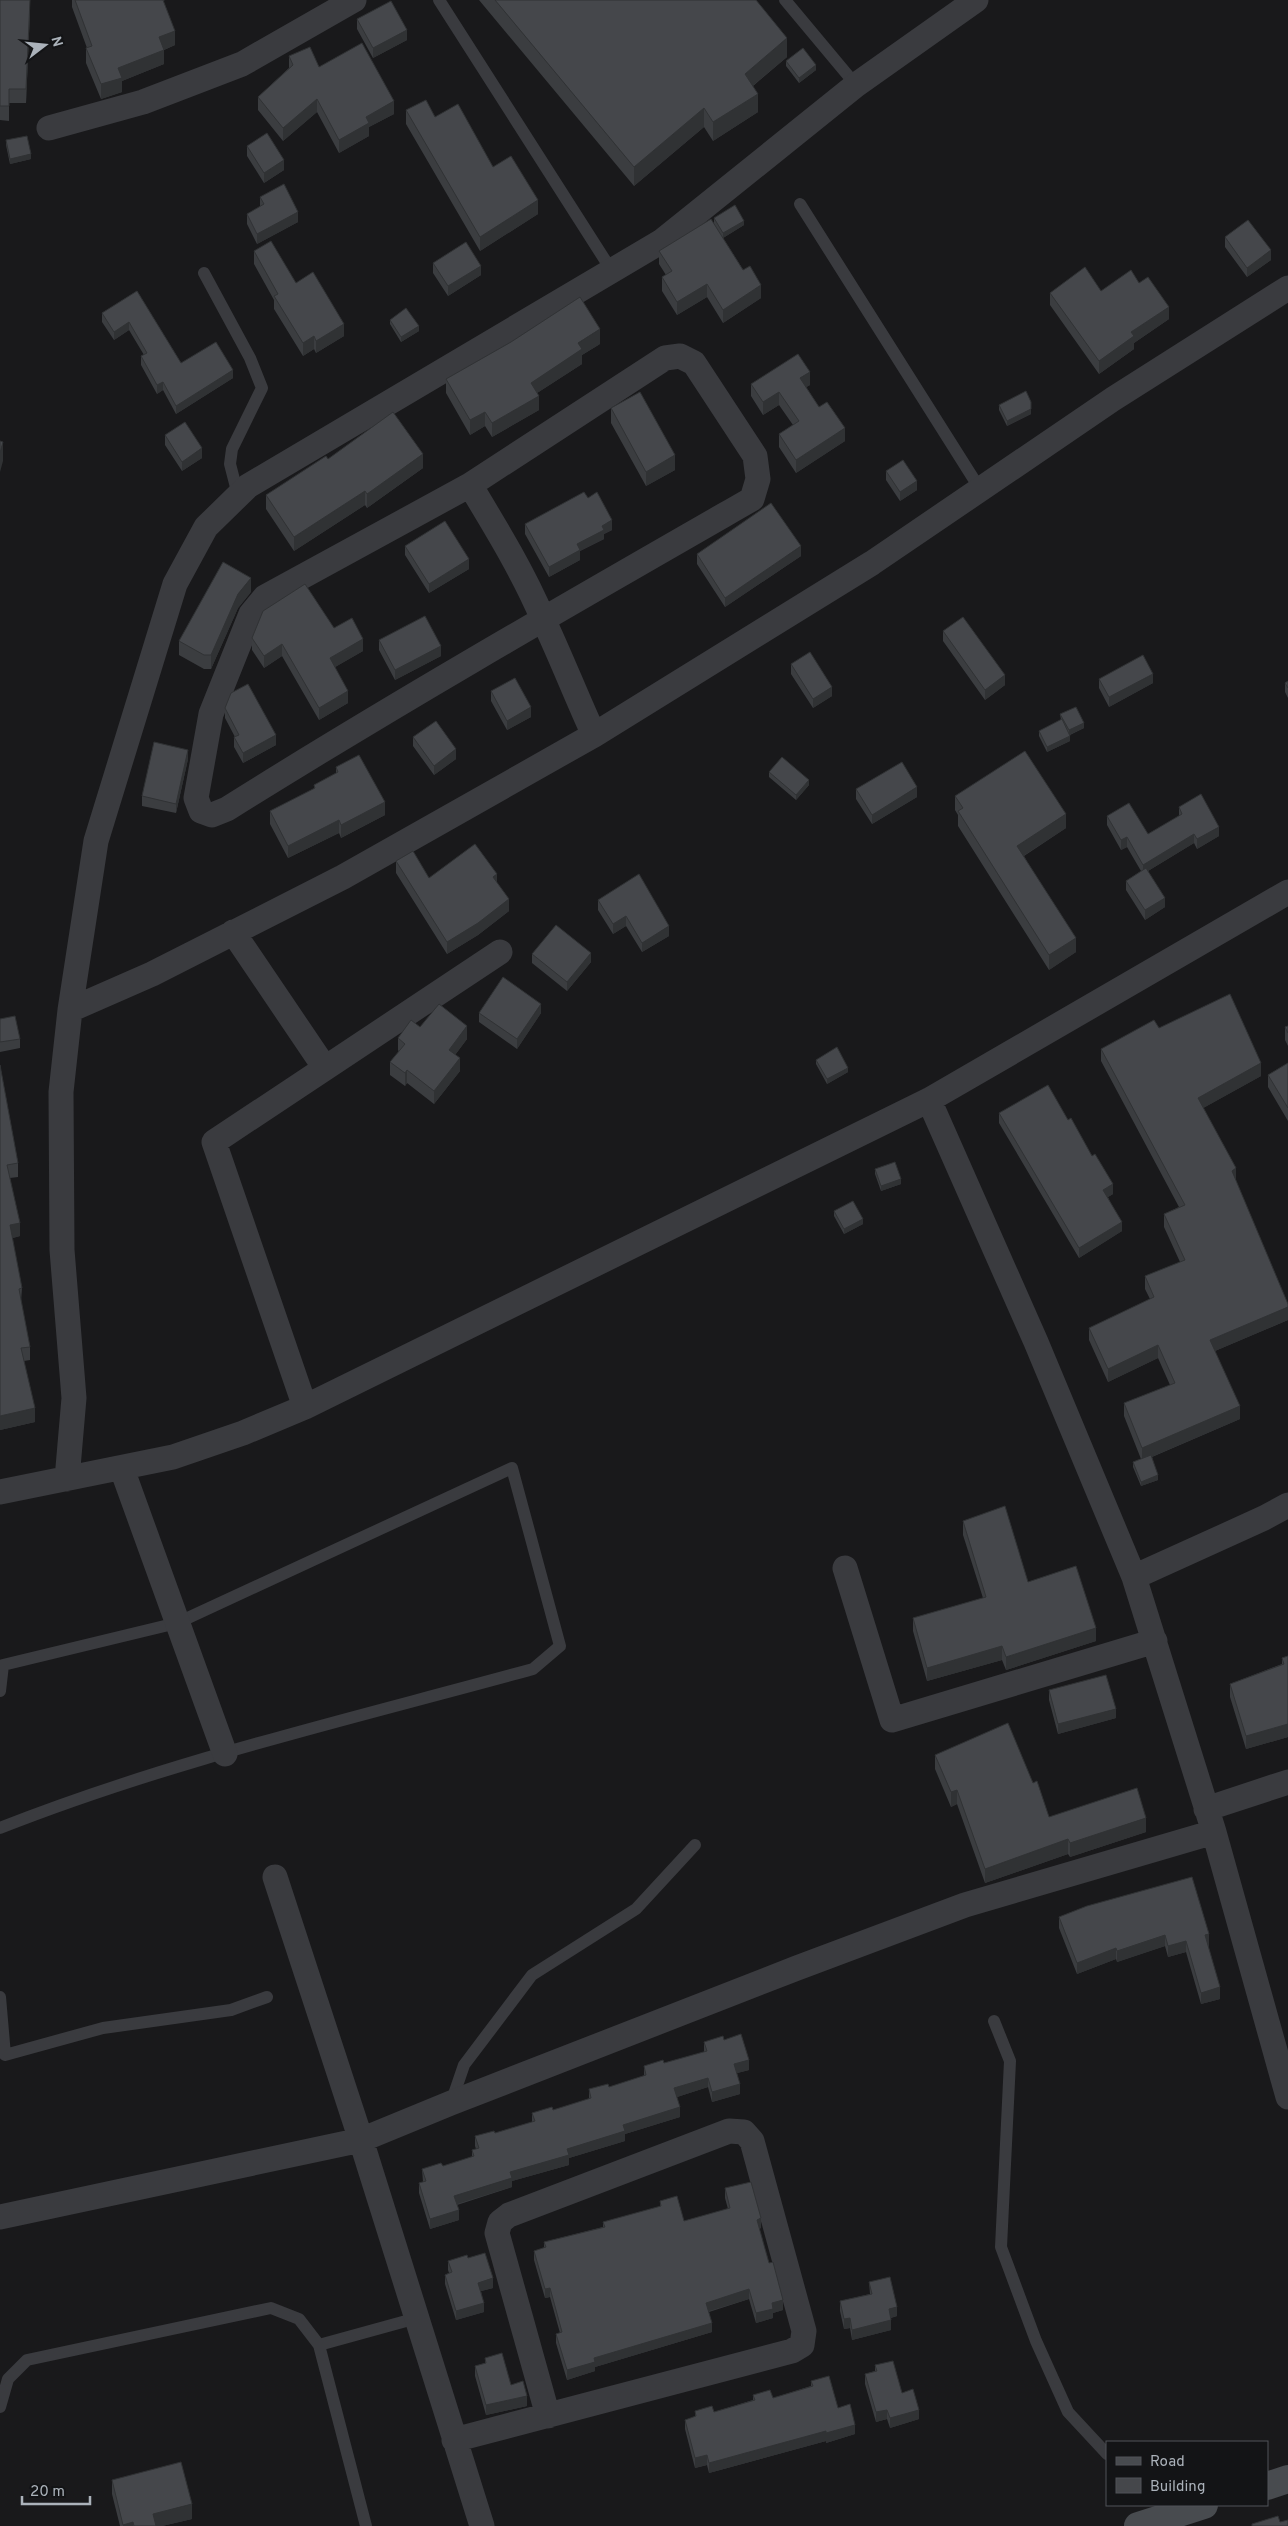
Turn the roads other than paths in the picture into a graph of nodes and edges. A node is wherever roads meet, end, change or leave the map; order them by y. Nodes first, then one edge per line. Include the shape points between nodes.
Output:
1 (354, 0) edge
2 (439, 0) edge
3 (785, 0) edge
4 (976, 0) edge
5 (856, 85) junction
6 (49, 128) dead end
7 (800, 204) dead end
8 (612, 271) junction
9 (204, 273) dead end
10 (1288, 288) edge
11 (470, 485) junction
12 (980, 490) junction
13 (238, 496) junction
14 (543, 618) junction
15 (594, 735) junction
16 (1288, 892) edge
17 (233, 932) junction
18 (500, 952) dead end
19 (70, 1010) junction
20 (324, 1068) junction
21 (929, 1100) junction
22 (305, 1407) junction
23 (122, 1469) junction
24 (67, 1479) junction
25 (0, 1492) edge
26 (1288, 1505) edge
27 (844, 1568) dead end
28 (1134, 1577) junction
29 (176, 1623) junction
30 (1154, 1641) junction
31 (0, 1691) edge
32 (225, 1754) junction
33 (1288, 1782) edge
34 (1210, 1821) junction
35 (0, 1828) edge
36 (695, 1846) dead end
37 (275, 1877) dead end
38 (0, 1997) edge
39 (267, 1997) dead end
40 (994, 2021) dead end
41 (1288, 2097) edge
42 (451, 2103) junction
43 (361, 2140) junction
44 (0, 2217) edge
45 (417, 2318) junction
46 (319, 2345) junction
47 (0, 2407) edge
48 (548, 2416) junction
49 (454, 2440) junction
50 (1106, 2453) edge
51 (1288, 2479) edge
52 (1268, 2486) edge
53 (1199, 2506) edge
54 (1150, 2516) edge
55 (366, 2526) edge
56 (482, 2526) edge

1 - 6 street via 242,64 143,102
2 - 8 lane
3 - 5 lane
4 - 5 street
5 - 8 street via 662,241
7 - 12 lane
8 - 13 street via 248,486
9 - 13 lane via 250,358 262,388 232,449 230,464
10 - 12 street via 1112,399
11 - 14 street via 504,541
11 - 14 street via 665,358 680,356 694,363 755,456 758,479 752,499
11 - 14 street via 265,597 251,614 211,714 196,798 201,811 212,815 227,809
12 - 15 street via 872,563
13 - 19 street via 206,527 175,584 96,841
14 - 15 street
15 - 17 street via 343,877
16 - 21 street
17 - 19 street via 152,974
17 - 20 street
18 - 20 street
19 - 24 street via 61,1092 62,1250 74,1398
20 - 22 street via 214,1142
21 - 22 street
21 - 28 street via 1036,1342
22 - 23 street via 173,1457
23 - 24 street
23 - 29 street
24 - 25 street
26 - 28 street
27 - 30 street via 892,1720
28 - 30 street
29 - 31 lane via 3,1665
29 - 32 street
29 - 32 lane via 512,1468 560,1646 533,1669
30 - 34 street
32 - 35 lane via 68,1801
33 - 34 street
34 - 41 street
34 - 42 street via 965,1906
36 - 42 lane via 636,1908 532,1975 464,2066
37 - 43 street
38 - 39 lane via 5,2055 103,2028 231,2010
40 - 50 lane via 1010,2061 1001,2247 1036,2341 1068,2412
42 - 43 street
43 - 44 street
43 - 45 street
45 - 46 lane
45 - 49 street
46 - 47 lane via 299,2319 271,2308 27,2360 8,2379
46 - 55 lane
48 - 48 street via 792,2351 802,2345 804,2332 752,2141 744,2132 730,2131 509,2214 500,2222 497,2233
48 - 49 street
49 - 56 street
51 - 52 street
53 - 54 street

